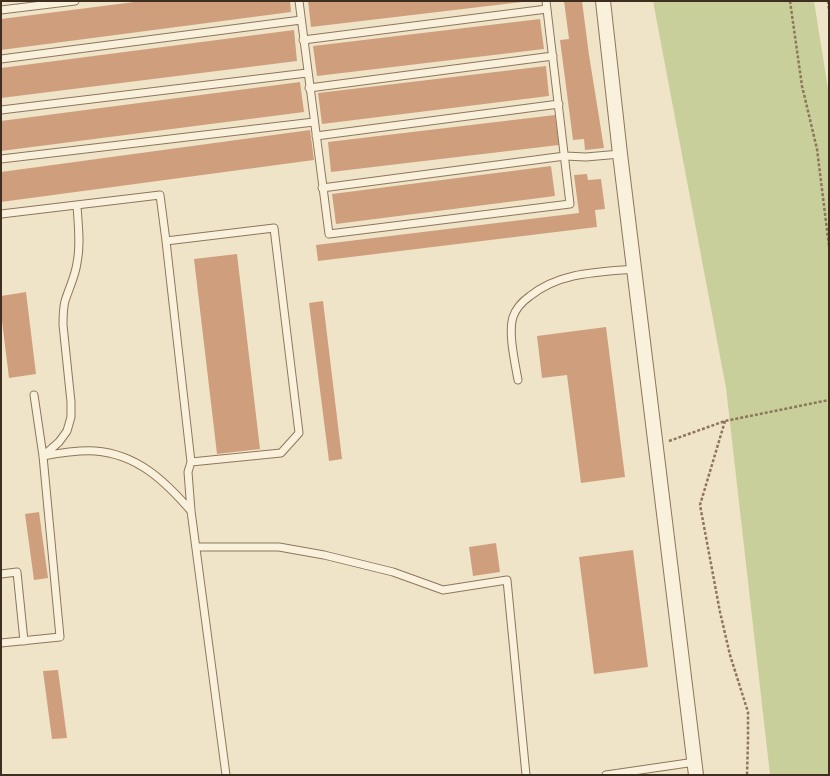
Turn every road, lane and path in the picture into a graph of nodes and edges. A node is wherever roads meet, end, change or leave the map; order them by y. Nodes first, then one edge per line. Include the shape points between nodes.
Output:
1 (75, 1) edge
2 (299, 1) edge
3 (546, 1) edge
4 (603, 1) edge
5 (790, 1) edge
6 (828, 1) edge
7 (547, 9) junction
8 (1, 10) edge
9 (829, 10) edge
10 (301, 20) junction
11 (303, 40) junction
12 (553, 56) junction
13 (1, 59) edge
14 (307, 73) junction
15 (309, 88) junction
16 (559, 104) junction
17 (1, 110) edge
18 (314, 122) junction
19 (316, 136) junction
20 (620, 154) junction
21 (565, 156) junction
22 (1, 159) edge
23 (322, 188) junction
24 (77, 205) junction
25 (1, 214) edge
26 (166, 241) junction
27 (829, 246) edge
28 (635, 269) junction
29 (518, 380) dead end
30 (34, 395) dead end
31 (829, 400) edge
32 (725, 422) junction
33 (657, 446) junction
34 (43, 456) junction
35 (191, 462) junction
36 (191, 511) junction
37 (196, 547) junction
38 (1, 574) edge
39 (24, 641) junction
40 (1, 643) edge
41 (696, 768) edge
42 (226, 775) edge
43 (526, 775) edge
44 (606, 775) edge
45 (747, 775) edge

1 - 8 lane
2 - 10 lane
3 - 7 lane
4 - 20 street
5 - 27 path via 802,86 818,149
6 - 9 path
7 - 11 lane
7 - 12 lane
10 - 11 lane
10 - 13 lane
11 - 14 lane
12 - 15 lane
12 - 16 lane
14 - 15 lane
14 - 17 lane
15 - 18 lane
16 - 19 lane
16 - 21 lane
18 - 19 lane
18 - 22 lane
19 - 23 lane
20 - 21 lane
20 - 28 street
21 - 23 lane
21 - 23 lane via 570,204 329,234
24 - 25 lane
24 - 26 lane via 160,195
24 - 34 lane via 78,262 63,314 72,417 67,431
26 - 35 lane
26 - 35 lane via 274,228 299,433 281,453
28 - 29 lane via 555,280 522,302 513,316 511,330
28 - 33 street
30 - 34 lane
31 - 32 path
32 - 33 path
32 - 45 path via 700,504 720,612 748,712
33 - 41 street
34 - 36 lane via 95,451 119,455 146,468 172,489
34 - 39 lane via 60,637
35 - 36 lane via 188,472
36 - 37 lane
37 - 42 lane
37 - 43 lane via 279,547 392,572 443,590 507,580
38 - 39 lane via 17,572
39 - 40 lane
41 - 44 lane

